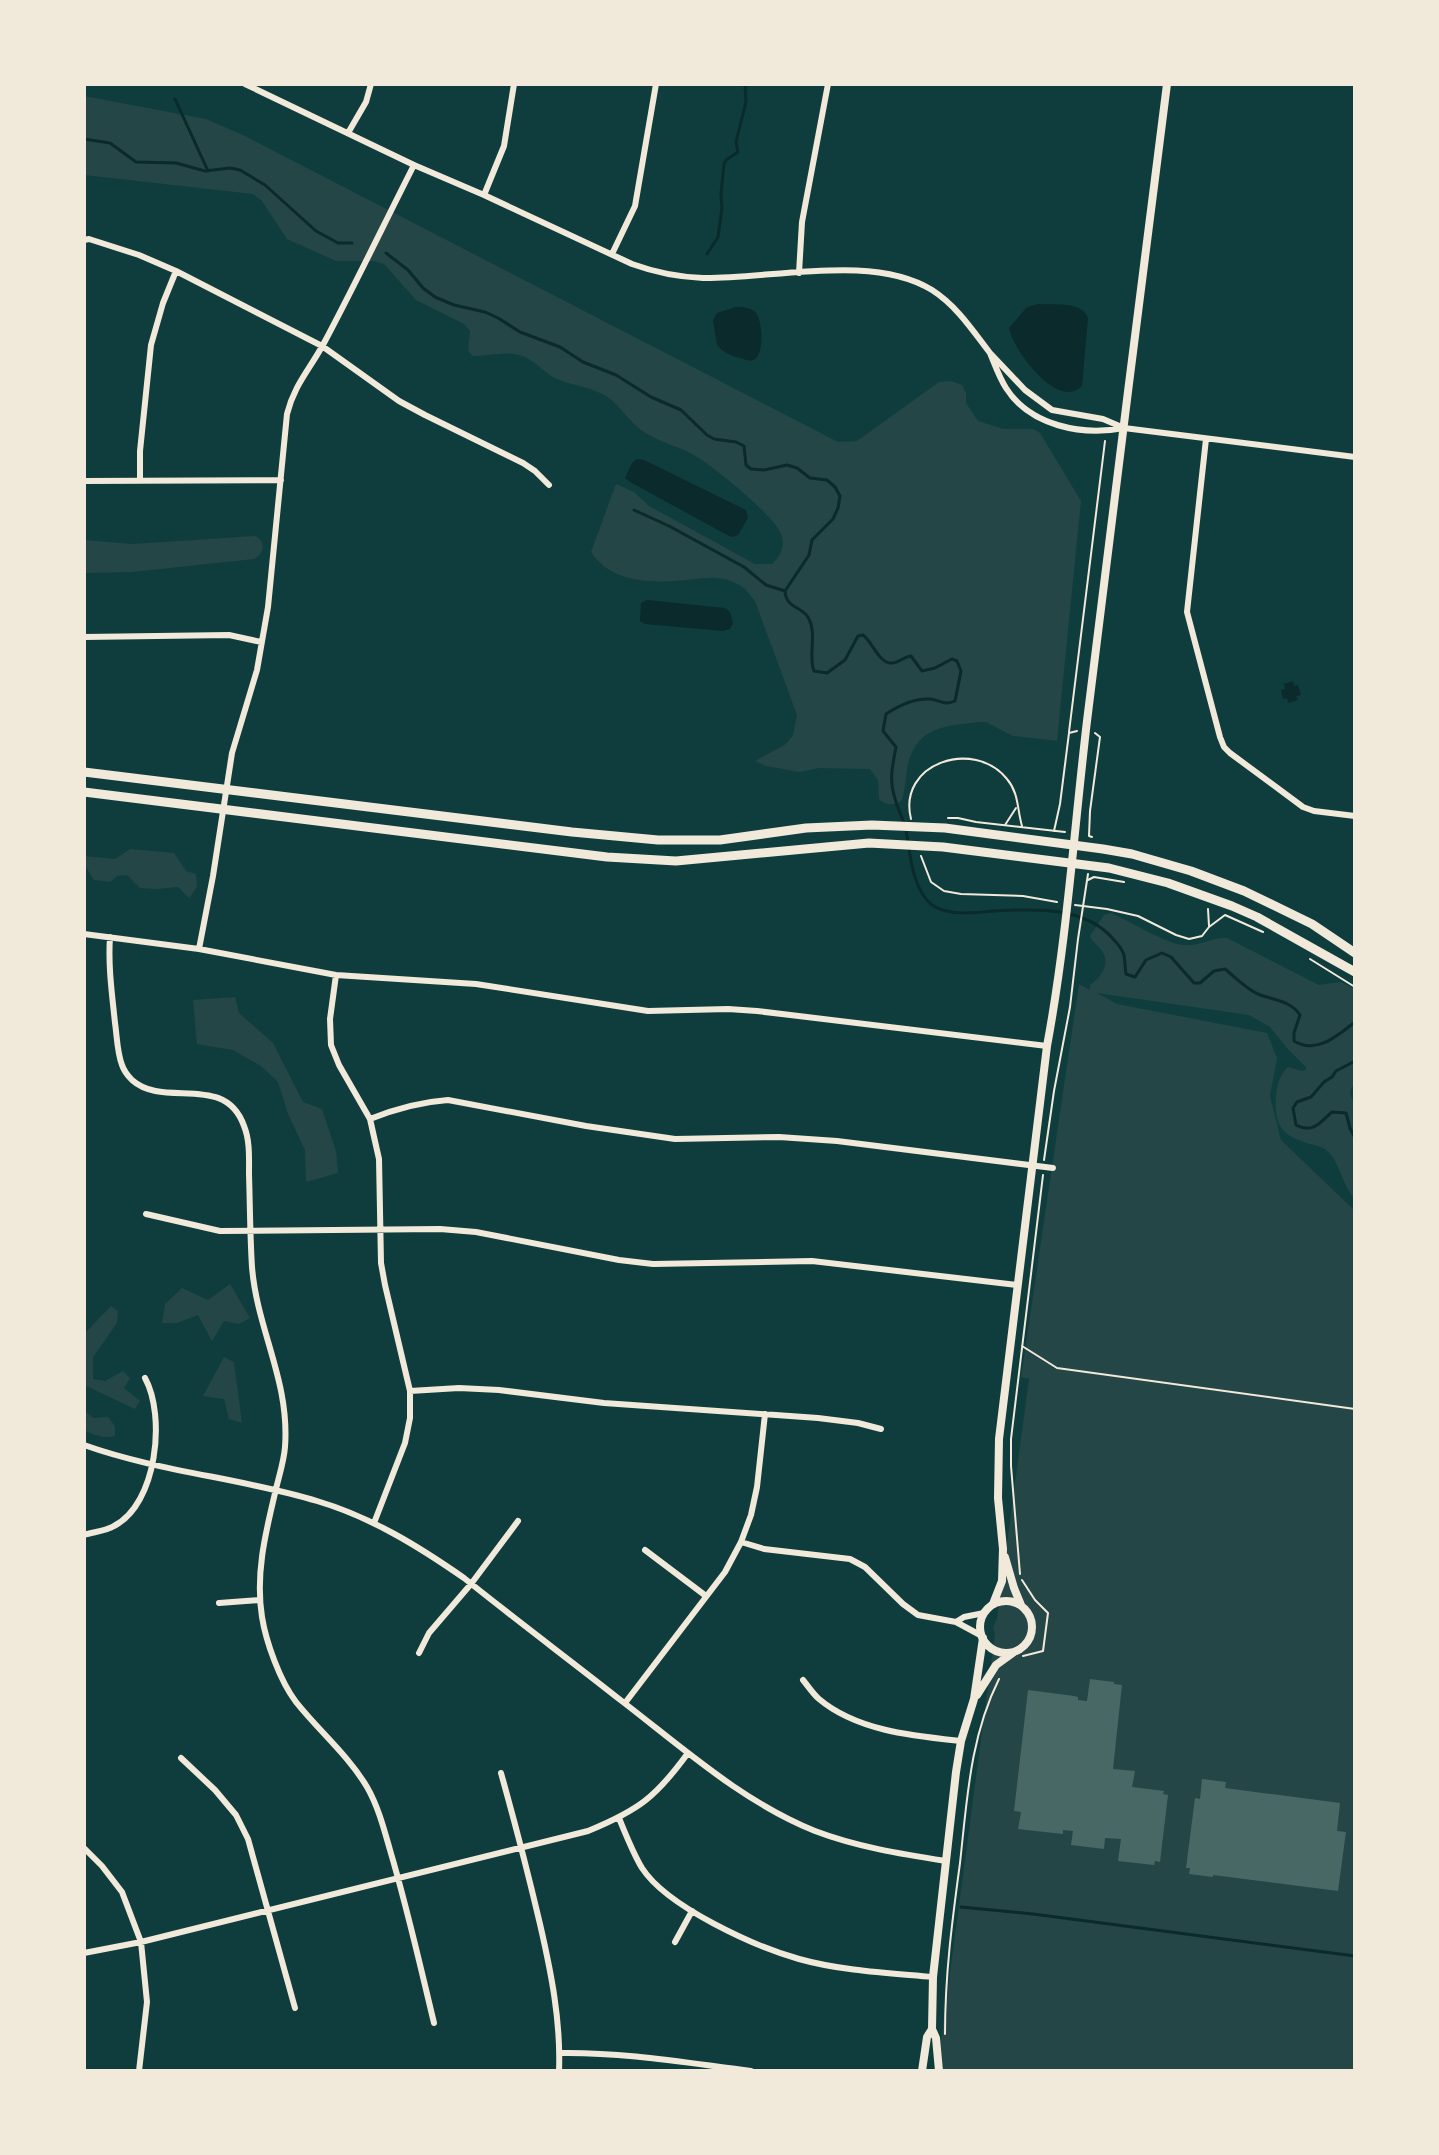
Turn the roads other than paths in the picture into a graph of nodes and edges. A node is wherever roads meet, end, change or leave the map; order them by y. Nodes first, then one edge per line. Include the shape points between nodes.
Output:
1 (245, 84) edge
2 (371, 84) edge
3 (514, 84) edge
4 (656, 84) edge
5 (828, 84) edge
6 (1167, 84) edge
7 (348, 133) junction
8 (414, 165) junction
9 (484, 195) junction
10 (84, 240) edge
11 (612, 254) junction
12 (176, 271) junction
13 (799, 273) junction
14 (322, 346) junction
15 (990, 353) junction
16 (1124, 428) junction
17 (1206, 439) junction
18 (1355, 457) edge
19 (140, 480) junction
20 (281, 480) junction
21 (84, 481) edge
22 (549, 485) dead end
23 (84, 637) edge
24 (261, 642) junction
25 (84, 772) edge
26 (226, 789) junction
27 (84, 792) edge
28 (223, 811) junction
29 (1355, 816) edge
30 (1074, 845) junction
31 (1072, 863) junction
32 (84, 934) edge
33 (110, 937) junction
34 (199, 949) junction
35 (1355, 953) edge
36 (1355, 972) edge
37 (336, 975) junction
38 (1047, 1046) junction
39 (370, 1119) junction
40 (1032, 1166) junction
41 (1053, 1168) dead end
42 (146, 1214) dead end
43 (381, 1229) junction
44 (251, 1232) junction
45 (1017, 1285) junction
46 (145, 1378) dead end
47 (410, 1391) junction
48 (765, 1414) junction
49 (881, 1429) dead end
50 (84, 1445) edge
51 (152, 1464) junction
52 (276, 1490) junction
53 (518, 1521) dead end
54 (374, 1523) junction
55 (84, 1535) edge
56 (741, 1542) junction
57 (1003, 1549) junction
58 (645, 1550) dead end
59 (471, 1584) junction
60 (706, 1596) junction
61 (260, 1600) junction
62 (219, 1603) dead end
63 (993, 1604) junction
64 (1022, 1606) junction
65 (984, 1613) junction
66 (956, 1622) junction
67 (983, 1637) junction
68 (419, 1653) dead end
69 (1014, 1655) junction
70 (803, 1680) dead end
71 (974, 1699) junction
72 (625, 1703) junction
73 (961, 1741) junction
74 (688, 1753) junction
75 (181, 1758) dead end
76 (501, 1773) dead end
77 (619, 1818) junction
78 (522, 1847) junction
79 (84, 1848) edge
80 (946, 1861) junction
81 (399, 1879) junction
82 (268, 1910) junction
83 (692, 1911) junction
84 (141, 1942) junction
85 (675, 1942) dead end
86 (84, 1953) edge
87 (933, 1977) junction
88 (295, 2008) dead end
89 (434, 2023) dead end
90 (932, 2029) junction
91 (560, 2053) junction
92 (139, 2071) edge
93 (559, 2071) edge
94 (751, 2071) edge
95 (922, 2071) edge
96 (939, 2071) edge

1 - 7 street
2 - 7 street
3 - 9 street via 504,146
4 - 11 street via 635,206
5 - 13 street via 802,222
6 - 16 street
7 - 8 street
8 - 9 street
8 - 14 street
9 - 11 street
10 - 12 street
11 - 13 street via 653,271 702,278
12 - 14 street
12 - 19 street via 151,345
13 - 15 street via 868,271 921,284 956,309
14 - 20 street via 291,398
14 - 22 street via 399,401 523,463
15 - 16 street via 1052,410
15 - 16 street via 1005,387 1031,414 1057,425 1102,432
16 - 17 street
16 - 30 street
17 - 18 street
17 - 29 street via 1187,612 1220,737 1224,747 1303,807
19 - 20 street
19 - 21 street
20 - 24 street
23 - 24 street via 229,635
24 - 26 street
25 - 26 main road
26 - 28 street
26 - 30 main road via 658,840 946,823
27 - 28 main road
28 - 31 main road via 607,857 676,861 869,843
28 - 34 street
30 - 31 street
30 - 35 main road via 1132,854 1224,883 1312,924
31 - 36 main road via 1202,894 1257,917
31 - 38 street
32 - 33 street
33 - 34 street
33 - 44 street via 122,1067 140,1086 219,1098 239,1114 249,1155
34 - 37 street
37 - 38 street via 476,984 648,1011 757,1011
37 - 39 street via 331,1045
38 - 40 street
39 - 40 street via 448,1100 675,1139 837,1141
39 - 43 street via 379,1159
40 - 41 street
40 - 45 street
42 - 44 street via 220,1231
43 - 44 street
43 - 45 street via 476,1232 653,1264 812,1261
43 - 47 street via 381,1263
44 - 52 street via 254,1281 286,1421
45 - 57 street via 999,1439
46 - 51 street via 156,1407
47 - 48 street via 499,1390
47 - 54 street via 405,1443
48 - 49 street
48 - 56 street via 757,1487
50 - 51 street
51 - 52 street
51 - 55 street via 132,1512 114,1526
52 - 54 street
52 - 61 street via 259,1577
53 - 59 street
54 - 59 street
56 - 60 street
56 - 66 street via 850,1559 918,1615
57 - 63 street via 1002,1581
57 - 64 street
58 - 60 street
59 - 68 street via 429,1633
59 - 72 street
60 - 72 street
61 - 62 street
61 - 81 street via 281,1675 294,1700 367,1788
63 - 64 street via 1011,1601
63 - 65 street
64 - 69 street via 1031,1628
65 - 66 street
65 - 67 street
66 - 67 street
67 - 69 street via 996,1650
67 - 71 street
69 - 71 street via 996,1665
70 - 73 street via 819,1699 862,1722
71 - 73 street
72 - 74 street
73 - 80 street
74 - 77 street via 651,1798
74 - 80 street via 735,1787 813,1830 891,1853
75 - 82 street via 236,1815
76 - 78 street
77 - 78 street
77 - 83 street via 642,1868
78 - 81 street
78 - 91 street via 553,1982
79 - 84 street via 122,1892
80 - 87 street
81 - 82 street
81 - 89 street
82 - 84 street
82 - 88 street
83 - 85 street
83 - 87 street via 800,1959
84 - 86 street
84 - 92 street via 147,2002
87 - 90 street
90 - 95 street
90 - 96 street
91 - 93 street
91 - 94 street via 646,2057

